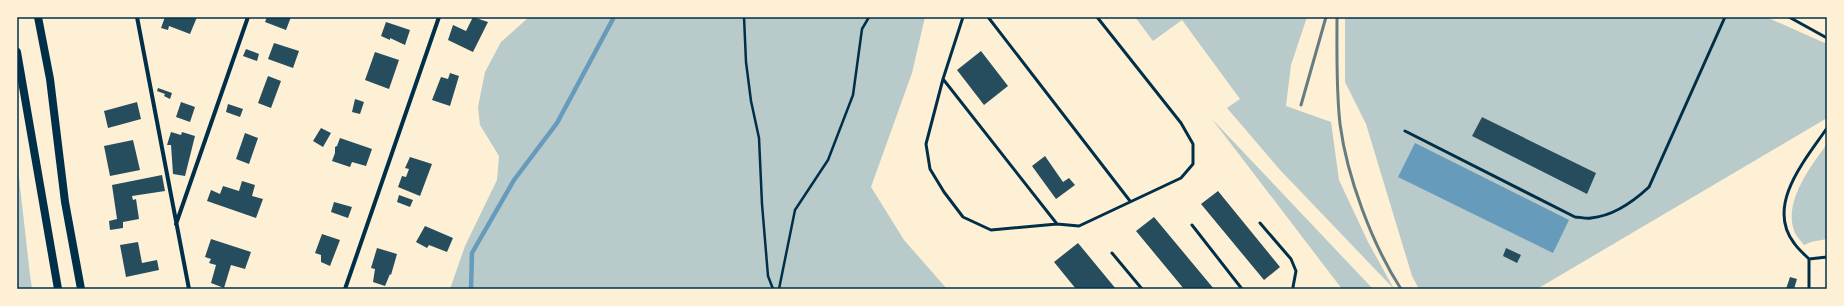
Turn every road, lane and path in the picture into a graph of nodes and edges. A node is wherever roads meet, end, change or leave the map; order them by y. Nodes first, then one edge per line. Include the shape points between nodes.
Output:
1 (38, 17) edge
2 (137, 17) edge
3 (248, 17) edge
4 (438, 17) edge
5 (744, 17) edge
6 (868, 17) edge
7 (963, 17) edge
8 (988, 17) edge
9 (1097, 17) edge
10 (1725, 17) edge
11 (1790, 17) edge
12 (1827, 38) edge
13 (17, 52) edge
14 (943, 79) junction
15 (1827, 128) edge
16 (1406, 131) dead end
17 (1130, 201) junction
18 (1260, 223) dead end
19 (176, 224) junction
20 (1057, 224) junction
21 (1192, 225) dead end
22 (1112, 253) dead end
23 (1827, 257) edge
24 (1809, 259) junction
25 (1292, 288) edge
26 (58, 289) edge
27 (81, 289) edge
28 (189, 289) edge
29 (345, 289) edge
30 (773, 289) edge
31 (779, 289) edge
32 (1142, 289) edge
33 (1242, 289) edge
34 (1809, 289) edge

1 - 27 main road via 50,79 65,202
2 - 19 street
3 - 19 street
4 - 29 street
5 - 30 path via 746,62 759,138 768,276
6 - 31 path via 862,29 853,95 828,160 795,210
7 - 14 lane
8 - 17 lane
9 - 17 lane via 1194,144 1192,164 1180,178
10 - 16 lane via 1649,187 1636,199 1614,211 1591,218 1575,217
11 - 12 lane
13 - 26 main road
14 - 20 lane
14 - 20 lane via 926,144 930,169 963,217 991,230
15 - 24 lane via 1798,171 1789,188 1785,204 1784,215 1789,234
17 - 20 lane via 1080,226
18 - 25 lane via 1291,259 1296,271
19 - 28 street
21 - 33 lane
22 - 32 lane
23 - 24 lane
24 - 34 lane

